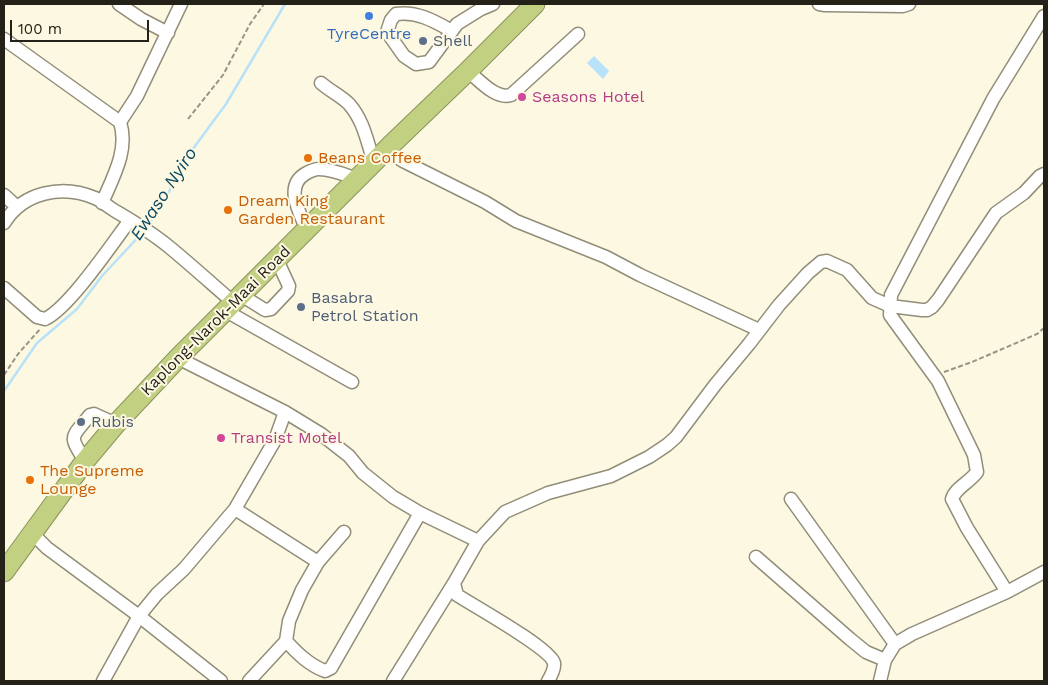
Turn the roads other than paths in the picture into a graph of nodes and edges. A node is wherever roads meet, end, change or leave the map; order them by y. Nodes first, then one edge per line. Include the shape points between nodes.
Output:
1 (119, 4) edge
2 (181, 4) edge
3 (493, 4) edge
4 (819, 4) edge
5 (909, 4) edge
6 (529, 5) edge
7 (1044, 16) edge
8 (452, 31) junction
9 (168, 33) junction
10 (578, 34) dead end
11 (4, 39) edge
12 (468, 71) junction
13 (321, 83) dead end
14 (120, 122) junction
15 (380, 156) junction
16 (1044, 174) edge
17 (357, 179) junction
18 (4, 195) edge
19 (102, 203) junction
20 (16, 206) junction
21 (130, 220) junction
22 (4, 222) edge
23 (307, 230) junction
24 (277, 260) junction
25 (4, 288) edge
26 (234, 303) junction
27 (890, 306) junction
28 (759, 330) junction
29 (178, 358) junction
30 (352, 382) dead end
31 (285, 412) junction
32 (116, 424) junction
33 (85, 461) junction
34 (791, 499) dead end
35 (235, 509) junction
36 (420, 513) junction
37 (344, 532) dead end
38 (33, 534) junction
39 (478, 541) junction
40 (756, 557) dead end
41 (318, 562) junction
42 (4, 572) edge
43 (1044, 572) edge
44 (454, 583) junction
45 (1007, 592) junction
46 (139, 616) junction
47 (286, 641) junction
48 (895, 644) junction
49 (884, 660) junction
50 (326, 676) edge
51 (103, 681) edge
52 (220, 681) edge
53 (249, 681) edge
54 (393, 681) edge
55 (548, 681) edge
56 (880, 681) edge

1 - 9 street
2 - 9 street
3 - 8 street via 457,24
4 - 5 street
6 - 12 highway, Kaplong-Narok-Maai Road
7 - 27 street via 993,99 891,295
8 - 8 street via 429,62 416,64 404,56 387,32 396,14 405,13 422,15
9 - 14 street via 137,96
10 - 12 street via 511,95 502,96
11 - 14 street
12 - 15 highway, Kaplong-Narok-Maai Road
13 - 15 street via 358,115
14 - 19 street via 123,140 119,164
15 - 17 highway, Kaplong-Narok-Maai Road
15 - 28 street via 403,160 516,221 606,257
16 - 27 street via 996,213 932,307 922,310
17 - 23 highway, Kaplong-Narok-Maai Road
17 - 23 street via 318,168 302,176 295,186 294,200
18 - 20 street
19 - 20 street via 86,195 54,191
19 - 21 street
20 - 22 street
21 - 25 street via 53,316 37,317
21 - 26 street via 168,246
23 - 24 highway, Kaplong-Narok-Maai Road
24 - 26 highway, Kaplong-Narok-Maai Road
24 - 26 street via 290,286 270,309
26 - 29 highway, Kaplong-Narok-Maai Road
26 - 30 street
27 - 28 street via 872,298 846,270 827,261 821,262
27 - 45 street via 893,321 934,375 974,455 976,472 953,496 954,505
28 - 39 street via 667,445 611,476 548,494 505,512
29 - 31 street
29 - 32 highway, Kaplong-Narok-Maai Road
31 - 35 street via 275,440
31 - 36 street via 321,434 380,486
32 - 33 highway, Kaplong-Narok-Maai Road
32 - 33 street via 90,414 73,436 73,442
33 - 38 highway, Kaplong-Narok-Maai Road
34 - 48 street
35 - 41 street
35 - 46 street
36 - 39 street
36 - 50 street
37 - 41 street
38 - 42 highway, Kaplong-Narok-Maai Road
38 - 46 street via 70,566
39 - 44 street
40 - 49 street via 850,640
41 - 47 street via 294,607
43 - 45 street
44 - 54 street
44 - 55 street via 457,595 550,657 554,664
45 - 48 street
46 - 51 street
46 - 52 street
47 - 50 street via 308,662 325,671
47 - 53 street
48 - 49 street
49 - 56 street

